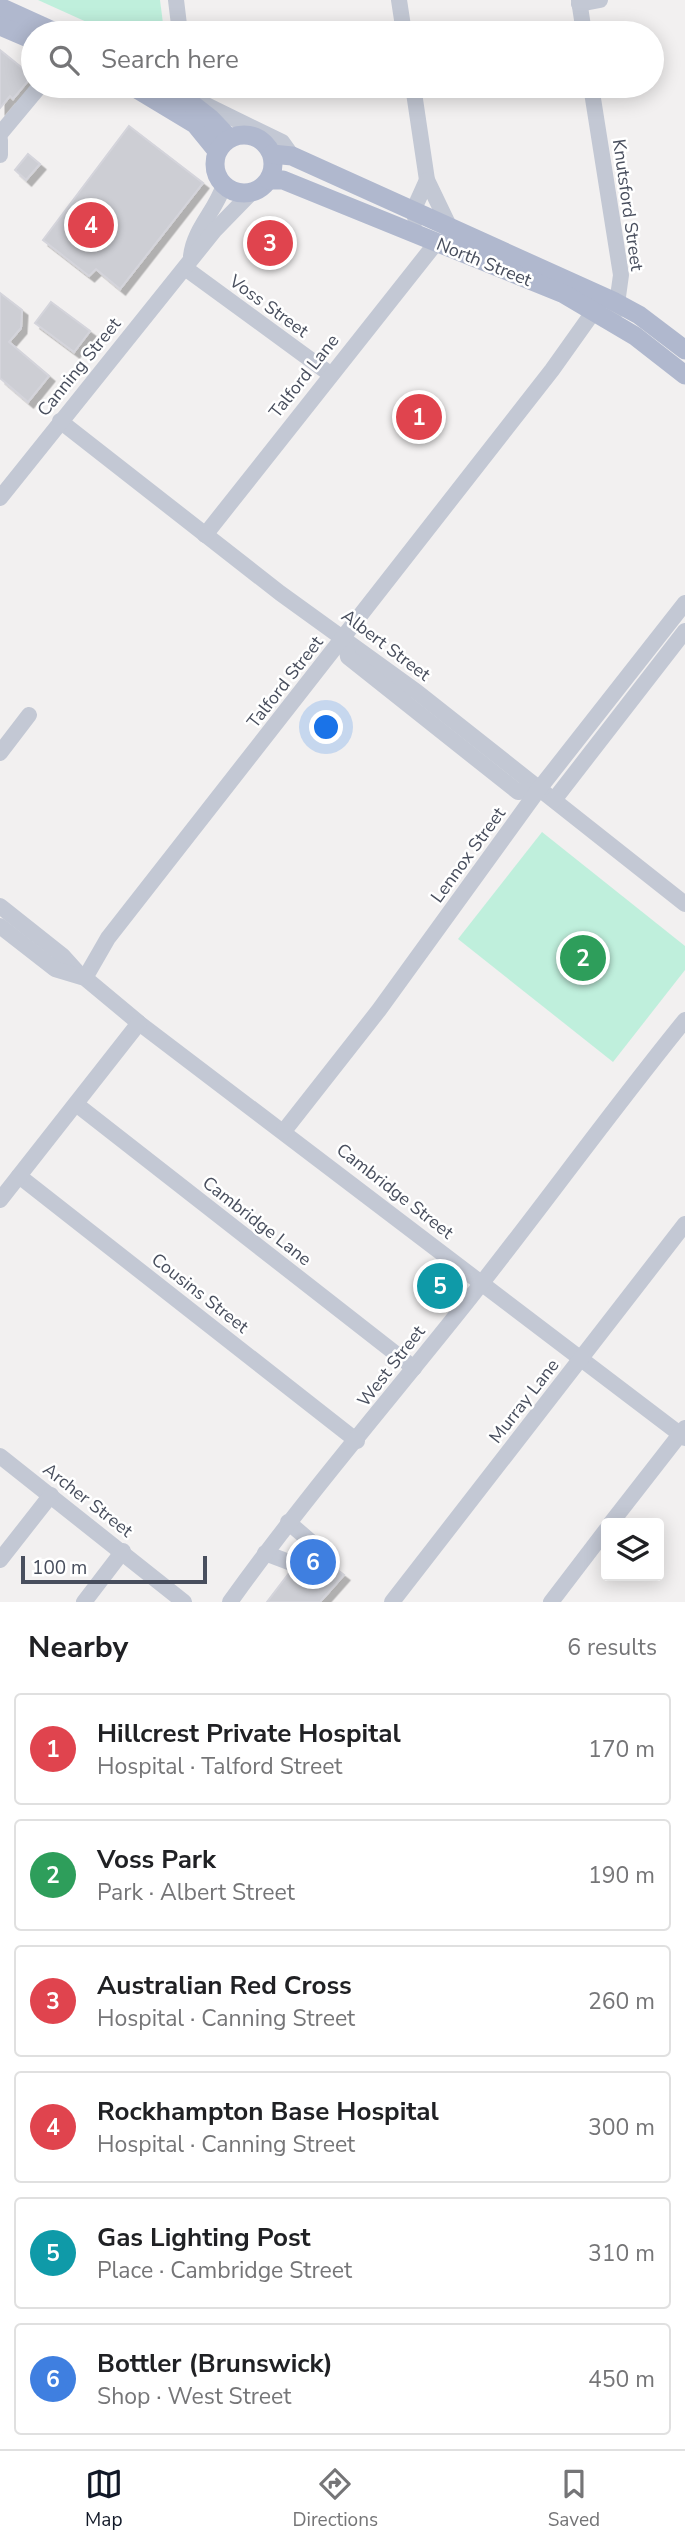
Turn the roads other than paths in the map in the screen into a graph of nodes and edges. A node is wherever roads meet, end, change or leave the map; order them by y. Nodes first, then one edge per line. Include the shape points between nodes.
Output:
1 (176, 0) edge
2 (399, 0) edge
3 (600, 0) edge
4 (579, 2) edge
5 (179, 21) edge
6 (402, 21) edge
7 (582, 21) edge
8 (30, 98) edge
9 (171, 98) edge
10 (173, 98) edge
11 (189, 98) edge
12 (414, 98) edge
13 (593, 98) edge
14 (0, 134) edge
15 (0, 140) edge
16 (223, 144) junction
17 (0, 155) edge
18 (282, 155) junction
19 (269, 180) junction
20 (427, 180) junction
21 (224, 185) junction
22 (251, 192) junction
23 (414, 211) junction
24 (450, 228) junction
25 (428, 239) junction
26 (187, 265) junction
27 (615, 302) junction
28 (594, 311) junction
29 (623, 328) junction
30 (685, 350) edge
31 (330, 374) junction
32 (685, 375) edge
33 (60, 421) junction
34 (0, 498) edge
35 (205, 535) junction
36 (685, 603) edge
37 (685, 631) edge
38 (345, 638) junction
39 (29, 715) dead end
40 (0, 753) edge
41 (539, 789) junction
42 (554, 800) junction
43 (685, 904) edge
44 (0, 906) edge
45 (0, 926) edge
46 (83, 977) junction
47 (685, 1020) edge
48 (139, 1023) junction
49 (76, 1104) junction
50 (284, 1131) junction
51 (7, 1186) edge
52 (685, 1224) edge
53 (482, 1282) junction
54 (582, 1358) junction
55 (414, 1368) junction
56 (683, 1433) edge
57 (357, 1441) junction
58 (0, 1456) edge
59 (51, 1495) junction
60 (615, 1518) edge
61 (288, 1522) junction
62 (601, 1537) edge
63 (123, 1551) junction
64 (265, 1553) junction
65 (0, 1560) edge
66 (84, 1602) edge
67 (184, 1602) edge
68 (230, 1602) edge
69 (392, 1602) edge
70 (551, 1602) edge

1 - 5 street
2 - 6 street
3 - 4 street
4 - 7 street
8 - 14 street
9 - 16 main road, North Street via 194,124
10 - 16 main road, North Street
11 - 18 street, North Street via 282,142
12 - 20 street
13 - 27 street, Knutsford Street via 620,265
15 - 17 street
16 - 18 main road, North Street via 251,135
16 - 21 main road, North Street via 215,168
18 - 19 main road
18 - 23 main road, North Street
19 - 22 main road
19 - 25 main road, North Street via 283,180
20 - 23 street
20 - 24 street
21 - 22 main road via 232,191
21 - 26 street, Canning Street via 217,207 192,244
22 - 26 street, Canning Street
23 - 24 main road, North Street
23 - 25 street
24 - 27 main road, North Street
25 - 28 main road, North Street via 564,294
25 - 31 street, Talford Lane
26 - 31 street, Voss Street
26 - 33 street, Canning Street
27 - 29 street, Knutsford Street
27 - 30 main road, North Street
28 - 29 main road, North Street
28 - 38 street, Talford Street
29 - 32 main road, North Street
31 - 35 street, Talford Lane
33 - 34 street, Canning Street
33 - 35 street, Albert Street
35 - 38 street, Albert Street
36 - 41 street, Lennox Street
37 - 42 street
38 - 41 street, Albert Street
38 - 46 street, Talford Street
39 - 40 street
41 - 42 street, Albert Street
41 - 50 street, Lennox Street via 379,1010
42 - 43 street, Albert Street
44 - 46 street, Cambridge Street
45 - 46 street, Cambridge Street via 55,969
46 - 48 street, Cambridge Street
47 - 53 street, West Street
48 - 49 street
48 - 50 street, Cambridge Street
49 - 51 street
49 - 55 street, Cambridge Lane
50 - 53 street, Cambridge Street
51 - 57 street, Cousins Street
52 - 54 street, Murray Lane
53 - 54 street, Cambridge Street
53 - 55 street, West Street
54 - 56 street, Cambridge Street
54 - 69 street, Murray Lane
55 - 57 street, West Street
56 - 60 street
57 - 61 street, West Street
58 - 59 street, Archer Street
59 - 63 street, Archer Street
59 - 65 street
61 - 64 street, West Street
61 - 64 street via 310,1541 314,1552 302,1567
62 - 70 street
63 - 66 street
63 - 67 street, Archer Street
64 - 68 street, West Street

